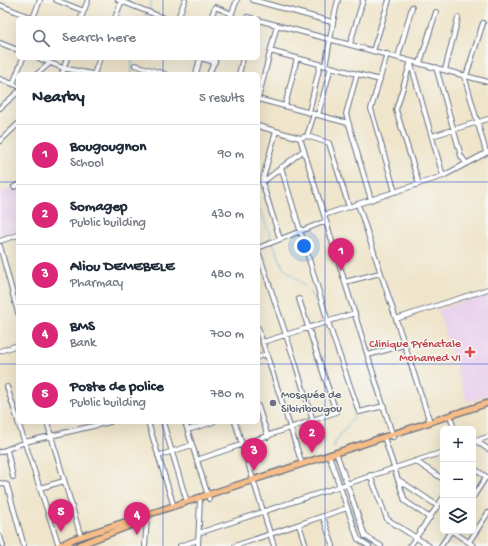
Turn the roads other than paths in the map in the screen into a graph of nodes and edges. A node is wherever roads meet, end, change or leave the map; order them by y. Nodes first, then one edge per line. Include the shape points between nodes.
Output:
1 (40, 0) edge
2 (56, 0) edge
3 (88, 0) edge
4 (121, 0) edge
5 (185, 0) edge
6 (237, 0) edge
7 (252, 0) edge
8 (338, 0) edge
9 (363, 0) edge
10 (389, 0) edge
11 (1, 7) edge
12 (412, 7) dead end
13 (84, 11) junction
14 (436, 12) dead end
15 (26, 16) edge
16 (33, 16) edge
17 (82, 16) edge
18 (116, 16) edge
19 (159, 16) edge
20 (179, 16) edge
21 (211, 16) edge
22 (231, 16) edge
23 (458, 18) dead end
24 (260, 21) edge
25 (332, 22) junction
26 (483, 23) dead end
27 (277, 25) junction
28 (332, 39) junction
29 (0, 43) edge
30 (350, 44) junction
31 (16, 49) edge
32 (270, 51) junction
33 (373, 51) junction
34 (387, 54) junction
35 (398, 57) junction
36 (297, 58) junction
37 (21, 60) edge
38 (43, 60) edge
39 (66, 60) edge
40 (99, 60) edge
41 (200, 60) edge
42 (215, 60) edge
43 (242, 60) edge
44 (411, 62) junction
45 (50, 63) junction
46 (420, 63) junction
47 (135, 65) dead end
48 (323, 65) junction
49 (63, 68) junction
50 (331, 68) junction
51 (436, 68) junction
52 (445, 70) junction
53 (17, 72) edge
54 (39, 72) edge
55 (62, 72) edge
56 (83, 72) edge
57 (94, 72) edge
58 (158, 72) edge
59 (197, 72) edge
60 (210, 72) edge
61 (240, 72) edge
62 (357, 74) junction
63 (16, 75) edge
64 (465, 76) junction
65 (0, 79) edge
66 (380, 80) junction
67 (488, 82) edge
68 (13, 84) junction
69 (16, 85) edge
70 (260, 91) edge
71 (16, 94) edge
72 (260, 100) edge
73 (285, 106) junction
74 (0, 108) edge
75 (313, 114) junction
76 (488, 119) edge
77 (477, 122) junction
78 (348, 123) junction
79 (16, 126) edge
80 (260, 127) edge
81 (454, 129) junction
82 (276, 131) junction
83 (307, 136) junction
84 (432, 136) junction
85 (300, 138) junction
86 (0, 141) edge
87 (304, 150) junction
88 (487, 152) edge
89 (466, 163) junction
90 (281, 167) junction
91 (443, 176) junction
92 (262, 182) junction
93 (419, 184) junction
94 (395, 192) junction
95 (371, 200) junction
96 (358, 204) junction
97 (349, 207) junction
98 (324, 215) junction
99 (326, 221) junction
100 (301, 232) junction
101 (16, 236) edge
102 (280, 239) junction
103 (0, 241) edge
104 (260, 248) edge
105 (0, 249) edge
106 (260, 255) edge
107 (380, 273) junction
108 (345, 282) junction
109 (488, 290) edge
110 (299, 299) dead end
111 (16, 306) edge
112 (355, 313) junction
113 (396, 319) junction
114 (328, 322) junction
115 (308, 328) junction
116 (286, 334) junction
117 (260, 338) edge
118 (263, 342) junction
119 (404, 345) junction
120 (16, 346) edge
121 (0, 351) edge
122 (267, 354) junction
123 (368, 355) junction
124 (260, 356) edge
125 (7, 387) dead end
126 (488, 403) edge
127 (384, 406) junction
128 (488, 406) edge
129 (260, 412) edge
130 (16, 415) edge
131 (451, 418) junction
132 (313, 421) junction
133 (430, 422) junction
134 (19, 424) edge
135 (48, 424) edge
136 (102, 424) edge
137 (149, 424) edge
138 (164, 424) edge
139 (186, 424) edge
140 (208, 424) edge
141 (236, 424) edge
142 (454, 426) edge
143 (291, 429) junction
144 (188, 430) junction
145 (51, 436) junction
146 (268, 436) junction
147 (392, 436) junction
148 (488, 437) edge
149 (384, 438) junction
150 (476, 440) edge
151 (25, 442) junction
152 (476, 442) edge
153 (192, 445) junction
154 (243, 445) junction
155 (488, 449) edge
156 (7, 450) junction
157 (0, 452) edge
158 (172, 452) junction
159 (440, 453) edge
160 (338, 455) junction
161 (158, 456) junction
162 (330, 458) junction
163 (197, 460) junction
164 (415, 460) junction
165 (302, 464) junction
166 (395, 467) junction
167 (476, 470) edge
168 (370, 475) junction
169 (13, 477) dead end
170 (440, 477) edge
171 (487, 478) edge
172 (399, 480) junction
173 (64, 481) junction
174 (255, 482) junction
175 (0, 483) edge
176 (347, 483) junction
177 (339, 485) junction
178 (40, 488) junction
179 (476, 493) edge
180 (208, 497) junction
181 (200, 500) junction
182 (187, 502) junction
183 (440, 503) edge
184 (438, 506) junction
185 (174, 507) junction
186 (347, 508) junction
187 (263, 510) junction
188 (488, 513) edge
189 (324, 516) junction
190 (430, 518) junction
191 (147, 519) junction
192 (299, 525) junction
193 (199, 533) junction
194 (449, 534) edge
195 (456, 534) edge
196 (270, 535) junction
197 (0, 537) edge
198 (416, 537) junction
199 (198, 540) junction
200 (73, 542) edge
201 (469, 542) junction
202 (249, 544) edge
203 (79, 545) edge
204 (3, 546) edge
205 (24, 546) edge
206 (59, 546) edge
207 (146, 546) edge
208 (180, 546) edge
209 (198, 546) edge
210 (235, 546) edge
211 (274, 546) edge
212 (306, 546) edge
213 (333, 546) edge
214 (369, 546) edge
215 (381, 546) edge
216 (410, 546) edge
217 (429, 546) edge
218 (441, 546) edge
219 (474, 546) edge

1 - 16 street
2 - 13 street
3 - 13 street
4 - 18 street
4 - 19 street
5 - 20 street
6 - 22 street
7 - 25 street
8 - 25 street
9 - 30 street
10 - 33 street
11 - 15 street
12 - 35 street
13 - 17 street
14 - 46 street
21 - 22 street via 215,7
23 - 52 street
24 - 27 street
25 - 28 street
26 - 64 street
27 - 28 street
27 - 32 street
28 - 30 street
28 - 48 street
29 - 31 street
30 - 33 street
32 - 36 street
32 - 70 street
33 - 34 street
34 - 35 street
34 - 66 street
35 - 44 street
36 - 48 street
36 - 73 street
37 - 53 street
38 - 45 street
39 - 49 street
40 - 57 street
41 - 59 street
42 - 60 street
43 - 61 street
44 - 46 street
44 - 84 street
44 - 93 street via 396,110
45 - 49 street
45 - 54 street
46 - 51 street
47 - 58 street
48 - 50 street
48 - 75 street
49 - 55 street
49 - 56 street
50 - 62 street
50 - 75 street
51 - 52 street
51 - 81 street
52 - 64 street
62 - 66 street
62 - 78 street via 346,114
63 - 68 street
64 - 67 street
64 - 77 street
65 - 68 street
66 - 94 street via 371,109
68 - 69 street
71 - 74 street
72 - 73 street
73 - 75 street
75 - 78 street
75 - 83 street
76 - 77 street
77 - 81 street
77 - 88 street
78 - 95 street
79 - 86 street
80 - 82 street
81 - 84 street
81 - 89 street via 461,156
82 - 85 street
82 - 92 street
83 - 85 street
83 - 97 street via 328,143
84 - 91 street
85 - 87 street
87 - 90 street
87 - 98 street
88 - 89 street
89 - 91 street
90 - 92 street
90 - 100 street
91 - 93 street
92 - 102 street
93 - 94 street
94 - 95 street
95 - 96 street
96 - 97 street
96 - 107 street
97 - 98 street
98 - 99 street
99 - 100 street
99 - 108 street
100 - 102 street
100 - 114 street
101 - 103 street
102 - 104 street
105 - 111 street
106 - 116 street
107 - 108 street
107 - 113 street
108 - 112 street
109 - 113 street
110 - 115 street
112 - 114 street
112 - 123 street
113 - 119 street
114 - 115 street
114 - 127 street via 359,412
115 - 116 street
115 - 132 street via 336,409 334,414
116 - 118 street
116 - 132 street
117 - 118 street
118 - 122 street
119 - 123 street
119 - 133 street
120 - 121 street
122 - 124 street
122 - 143 street
123 - 127 street
125 - 130 street
126 - 133 highway
127 - 147 street
128 - 131 highway
129 - 146 street
131 - 142 street
131 - 147 highway
132 - 143 street
133 - 147 highway
134 - 151 street
135 - 145 street
136 - 145 street
137 - 161 street
138 - 158 street
139 - 144 street
140 - 144 street
141 - 154 street
143 - 146 street
143 - 165 street
144 - 153 street
145 - 151 street
145 - 173 street
146 - 154 street
147 - 149 highway
148 - 150 street
149 - 160 highway
149 - 165 highway
149 - 166 street
151 - 156 street
151 - 178 street
152 - 155 street
153 - 158 street
153 - 163 street
154 - 163 street
154 - 174 street
156 - 157 street
156 - 169 street
158 - 161 street
158 - 182 street
159 - 164 street
160 - 162 highway
160 - 176 street
161 - 185 street
162 - 174 highway
162 - 177 street
163 - 180 street
164 - 166 street
164 - 170 street
165 - 174 highway
166 - 168 street
166 - 172 street
167 - 171 street
168 - 176 street
168 - 198 street via 387,519
171 - 179 street
172 - 184 street
172 - 190 street via 405,501
173 - 178 street
173 - 200 street
174 - 180 highway
174 - 187 street
175 - 205 street via 7,485
176 - 177 street
176 - 215 street via 365,536
177 - 186 street
177 - 187 street
178 - 206 street
180 - 181 highway
181 - 182 highway
181 - 191 highway
181 - 193 street
182 - 185 highway
183 - 184 street
184 - 190 street
185 - 200 highway
186 - 189 street
186 - 214 street via 358,539
187 - 193 street
187 - 196 street
188 - 201 street
189 - 192 street
189 - 213 street
190 - 198 street
191 - 203 highway
191 - 207 street
192 - 196 street
192 - 212 street
193 - 199 street
194 - 218 street
195 - 201 street
196 - 202 street
196 - 211 street
197 - 204 street
198 - 216 street
198 - 217 street
199 - 208 street
199 - 209 street
200 - 203 highway
200 - 206 highway
201 - 219 street
202 - 210 street

